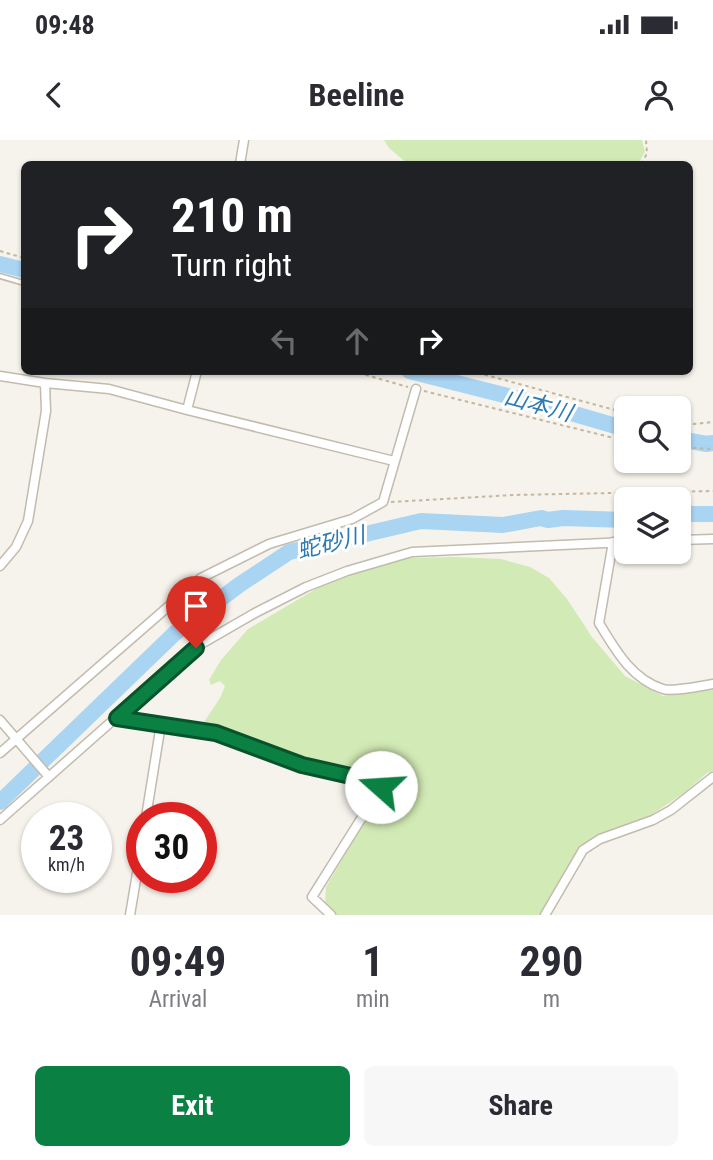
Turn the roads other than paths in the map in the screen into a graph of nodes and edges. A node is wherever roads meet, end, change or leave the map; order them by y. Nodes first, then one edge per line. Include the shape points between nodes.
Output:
1 (244, 140) edge
2 (240, 161) edge
3 (0, 276) edge
4 (21, 282) edge
5 (196, 375) edge
6 (0, 376) edge
7 (45, 383) junction
8 (415, 389) road end
9 (187, 410) junction
10 (394, 461) junction
11 (713, 539) edge
12 (691, 540) edge
13 (613, 542) joint
14 (0, 566) edge
15 (713, 684) edge
16 (117, 718) junction
17 (0, 720) edge
18 (161, 724) junction
19 (16, 738) junction
20 (0, 753) edge
21 (49, 777) junction
22 (713, 777) edge
23 (148, 802) edge
24 (0, 820) edge
25 (134, 893) edge
26 (130, 915) edge
27 (331, 915) edge
28 (545, 915) edge

1 - 2 street
3 - 4 lane
5 - 9 street
6 - 7 street
7 - 9 street via 109,389
7 - 14 street via 46,411 29,521 16,548
8 - 10 street
9 - 10 street
10 - 19 street via 383,502 352,519 269,544 201,578
11 - 12 street
13 - 15 street via 599,622 622,659 665,690
13 - 16 street via 412,552 347,571 265,607 196,648
16 - 18 street
16 - 21 street
17 - 19 street
18 - 23 street
18 - 27 street via 216,733 302,765 381,787 313,897
19 - 20 street
19 - 21 street
21 - 24 street
22 - 28 street via 671,810 583,850
25 - 26 street

